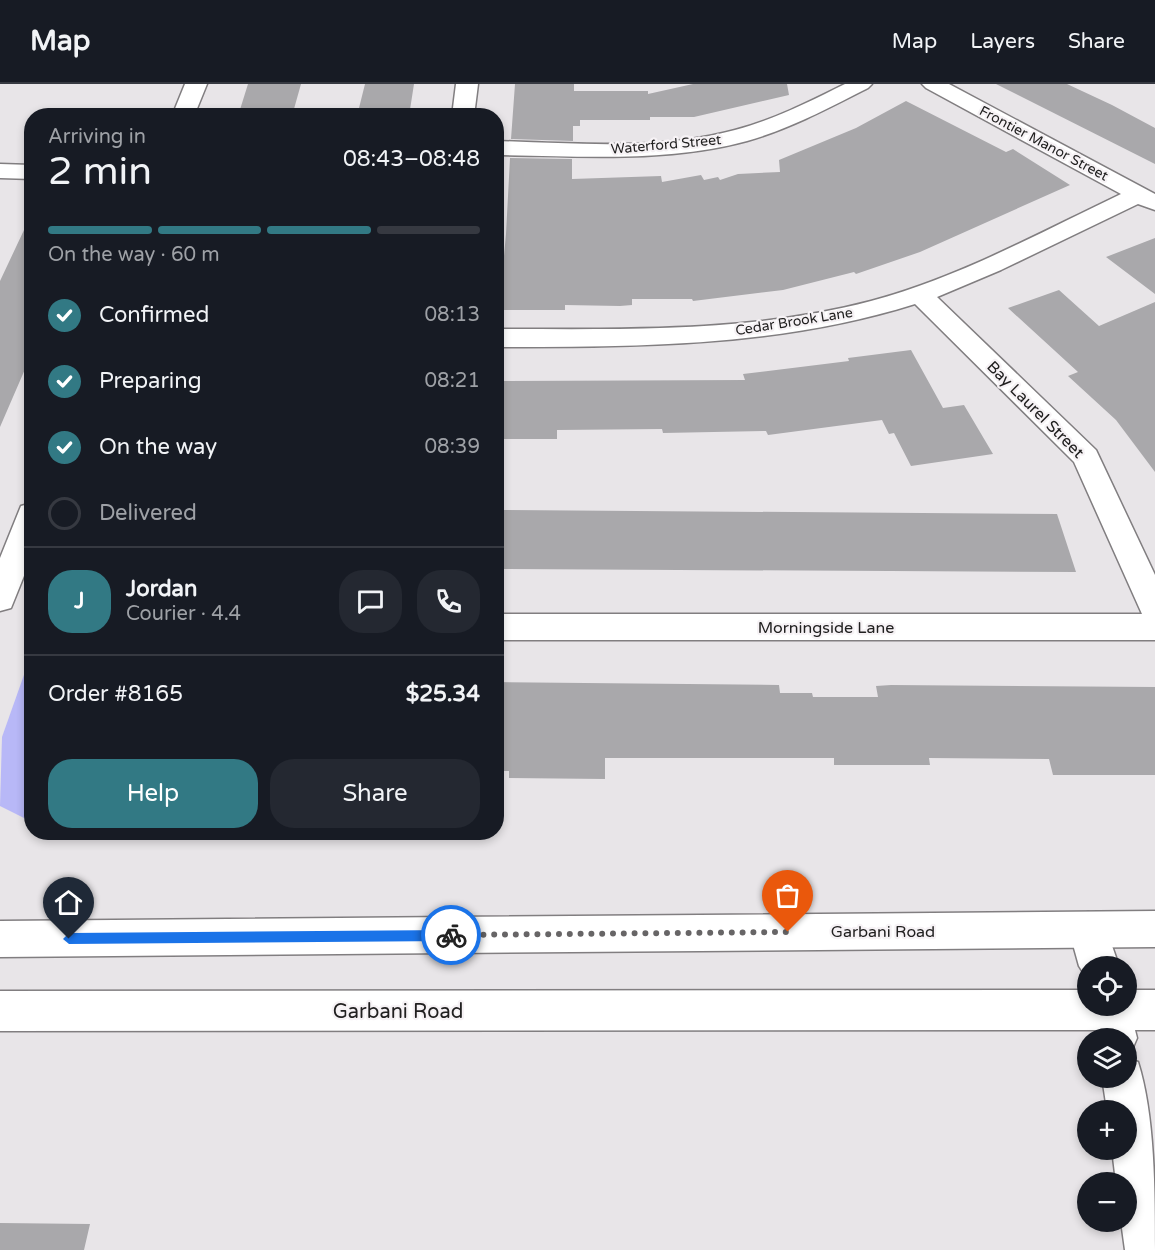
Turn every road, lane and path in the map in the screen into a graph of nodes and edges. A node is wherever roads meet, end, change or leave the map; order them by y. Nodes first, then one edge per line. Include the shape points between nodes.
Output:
1 (196, 84) edge
2 (467, 84) edge
3 (861, 84) edge
4 (933, 84) edge
5 (186, 108) edge
6 (464, 108) edge
7 (504, 148) edge
8 (0, 171) edge
9 (24, 171) edge
10 (1147, 199) edge
11 (919, 294) junction
12 (504, 338) edge
13 (24, 535) edge
14 (0, 599) edge
15 (1155, 609) edge
16 (504, 627) edge
17 (1155, 627) edge
18 (1155, 929) edge
19 (1088, 930) junction
20 (0, 939) edge
21 (1097, 956) edge
22 (1155, 1010) edge
23 (0, 1011) edge
24 (1114, 1018) edge
25 (1125, 1088) edge
26 (1147, 1250) edge

1 - 5 street
2 - 6 street
3 - 7 street, Waterford Street via 773,126 736,137 629,149
4 - 10 street, Frontier Manor Street
8 - 9 street
10 - 11 street, Cedar Brook Lane
11 - 12 street, Cedar Brook Lane via 838,317 736,331 635,338
11 - 15 street, Bay Laurel Street via 1086,457
13 - 14 street
16 - 17 street, Morningside Lane
18 - 19 street, Garbani Road
19 - 20 street, Garbani Road
19 - 21 street
22 - 24 street, Garbani Road
23 - 24 street, Garbani Road
25 - 26 street

